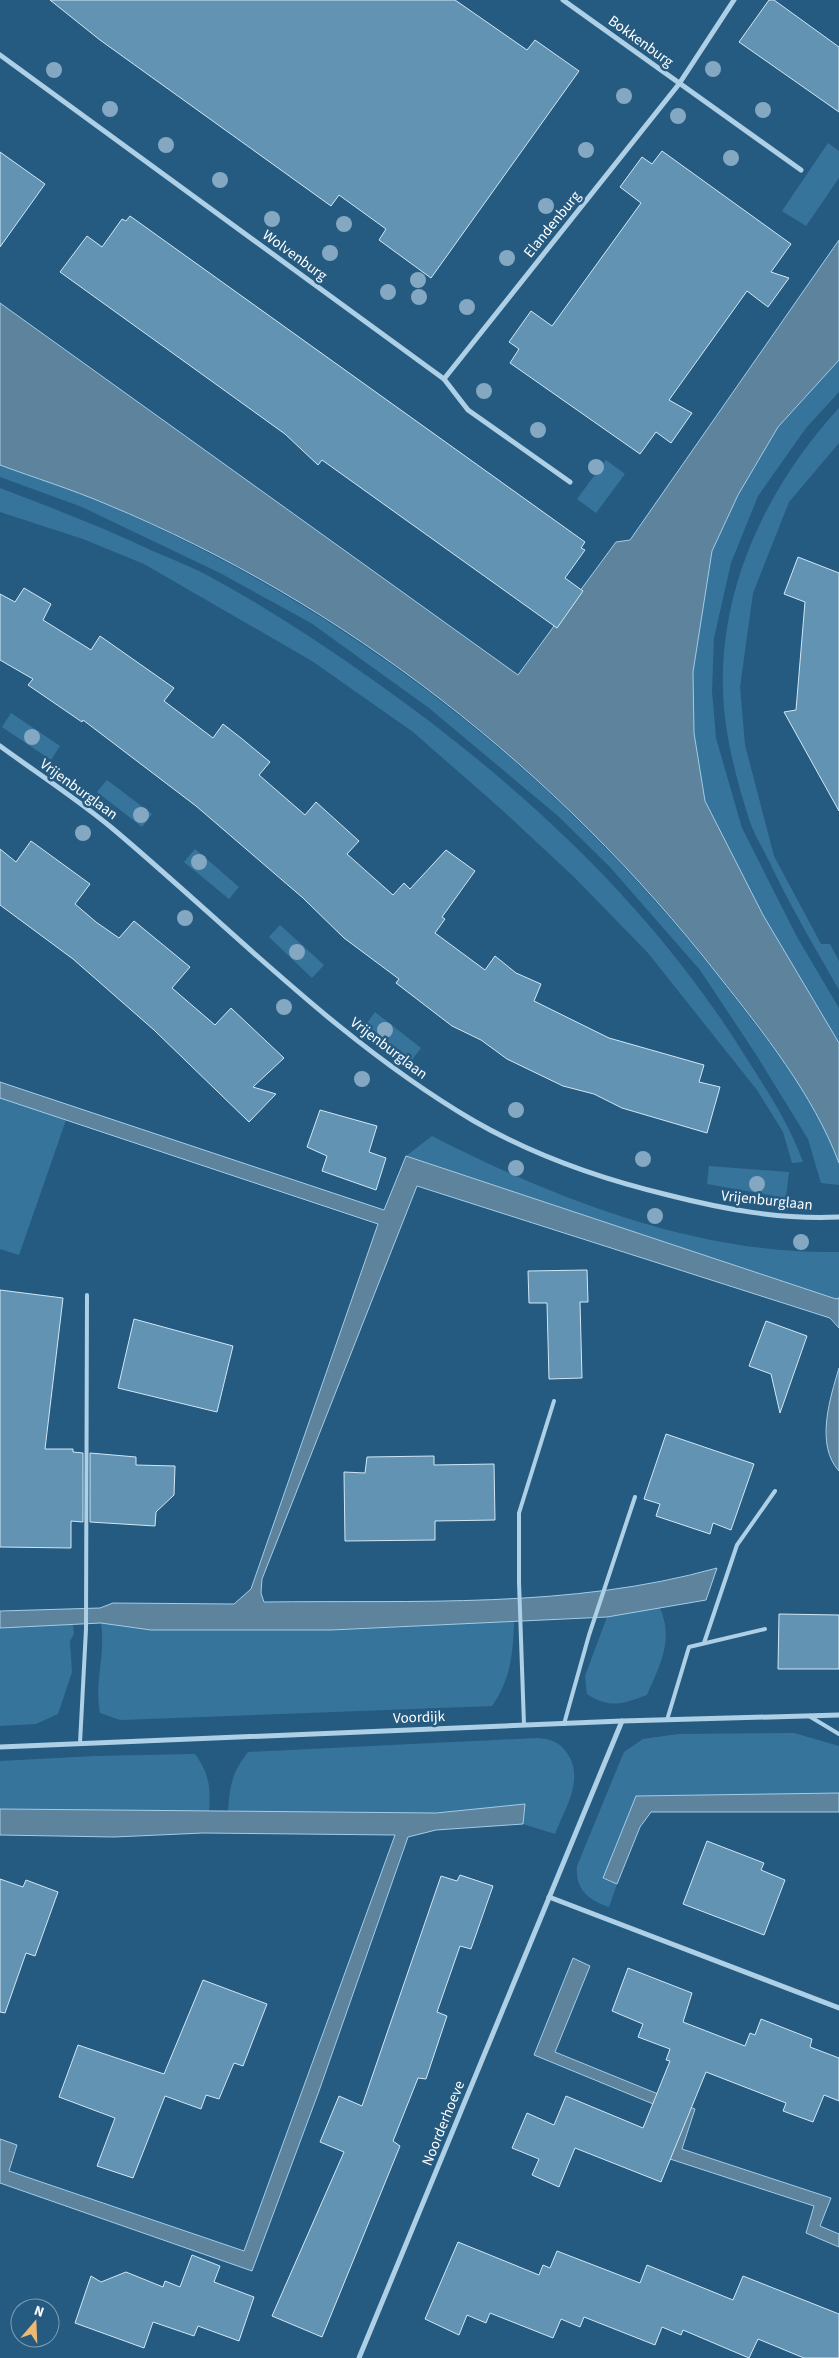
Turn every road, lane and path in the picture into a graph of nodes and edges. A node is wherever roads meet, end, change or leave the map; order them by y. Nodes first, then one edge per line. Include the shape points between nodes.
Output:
1 (563, 0) edge
2 (734, 0) edge
3 (0, 55) edge
4 (679, 84) junction
5 (801, 170) dead end
6 (444, 379) junction
7 (570, 482) dead end
8 (0, 746) edge
9 (839, 1217) edge
10 (87, 1295) dead end
11 (554, 1401) dead end
12 (775, 1491) dead end
13 (635, 1497) dead end
14 (764, 1629) dead end
15 (704, 1643) junction
16 (807, 1715) junction
17 (839, 1715) edge
18 (667, 1720) junction
19 (622, 1721) junction
20 (564, 1724) junction
21 (524, 1725) junction
22 (839, 1734) edge
23 (80, 1743) junction
24 (0, 1747) edge
25 (549, 1897) junction
26 (839, 2008) edge
27 (359, 2358) edge

1 - 4 street, Bokkenburg
2 - 4 street, Elandenburg
3 - 6 street, Wolvenburg
4 - 5 street
4 - 6 street, Elandenburg
6 - 7 street, Wolvenburg via 468,410
8 - 9 street, Vrijenburglaan via 110,827 322,1014 426,1091 476,1122 542,1155 640,1188 728,1211
10 - 23 lane via 86,1629
11 - 21 lane via 519,1513
12 - 15 lane via 737,1545
13 - 20 lane via 589,1635
14 - 15 lane
15 - 18 lane via 689,1647
16 - 17 street, Voordijk
16 - 18 street, Voordijk
16 - 22 lane
18 - 19 street, Voordijk
19 - 20 street, Voordijk
19 - 25 street, Noorderhoeve
20 - 21 street, Voordijk
21 - 23 street, Voordijk
23 - 24 street, Voordijk
25 - 26 street
25 - 27 street, Noorderhoeve

